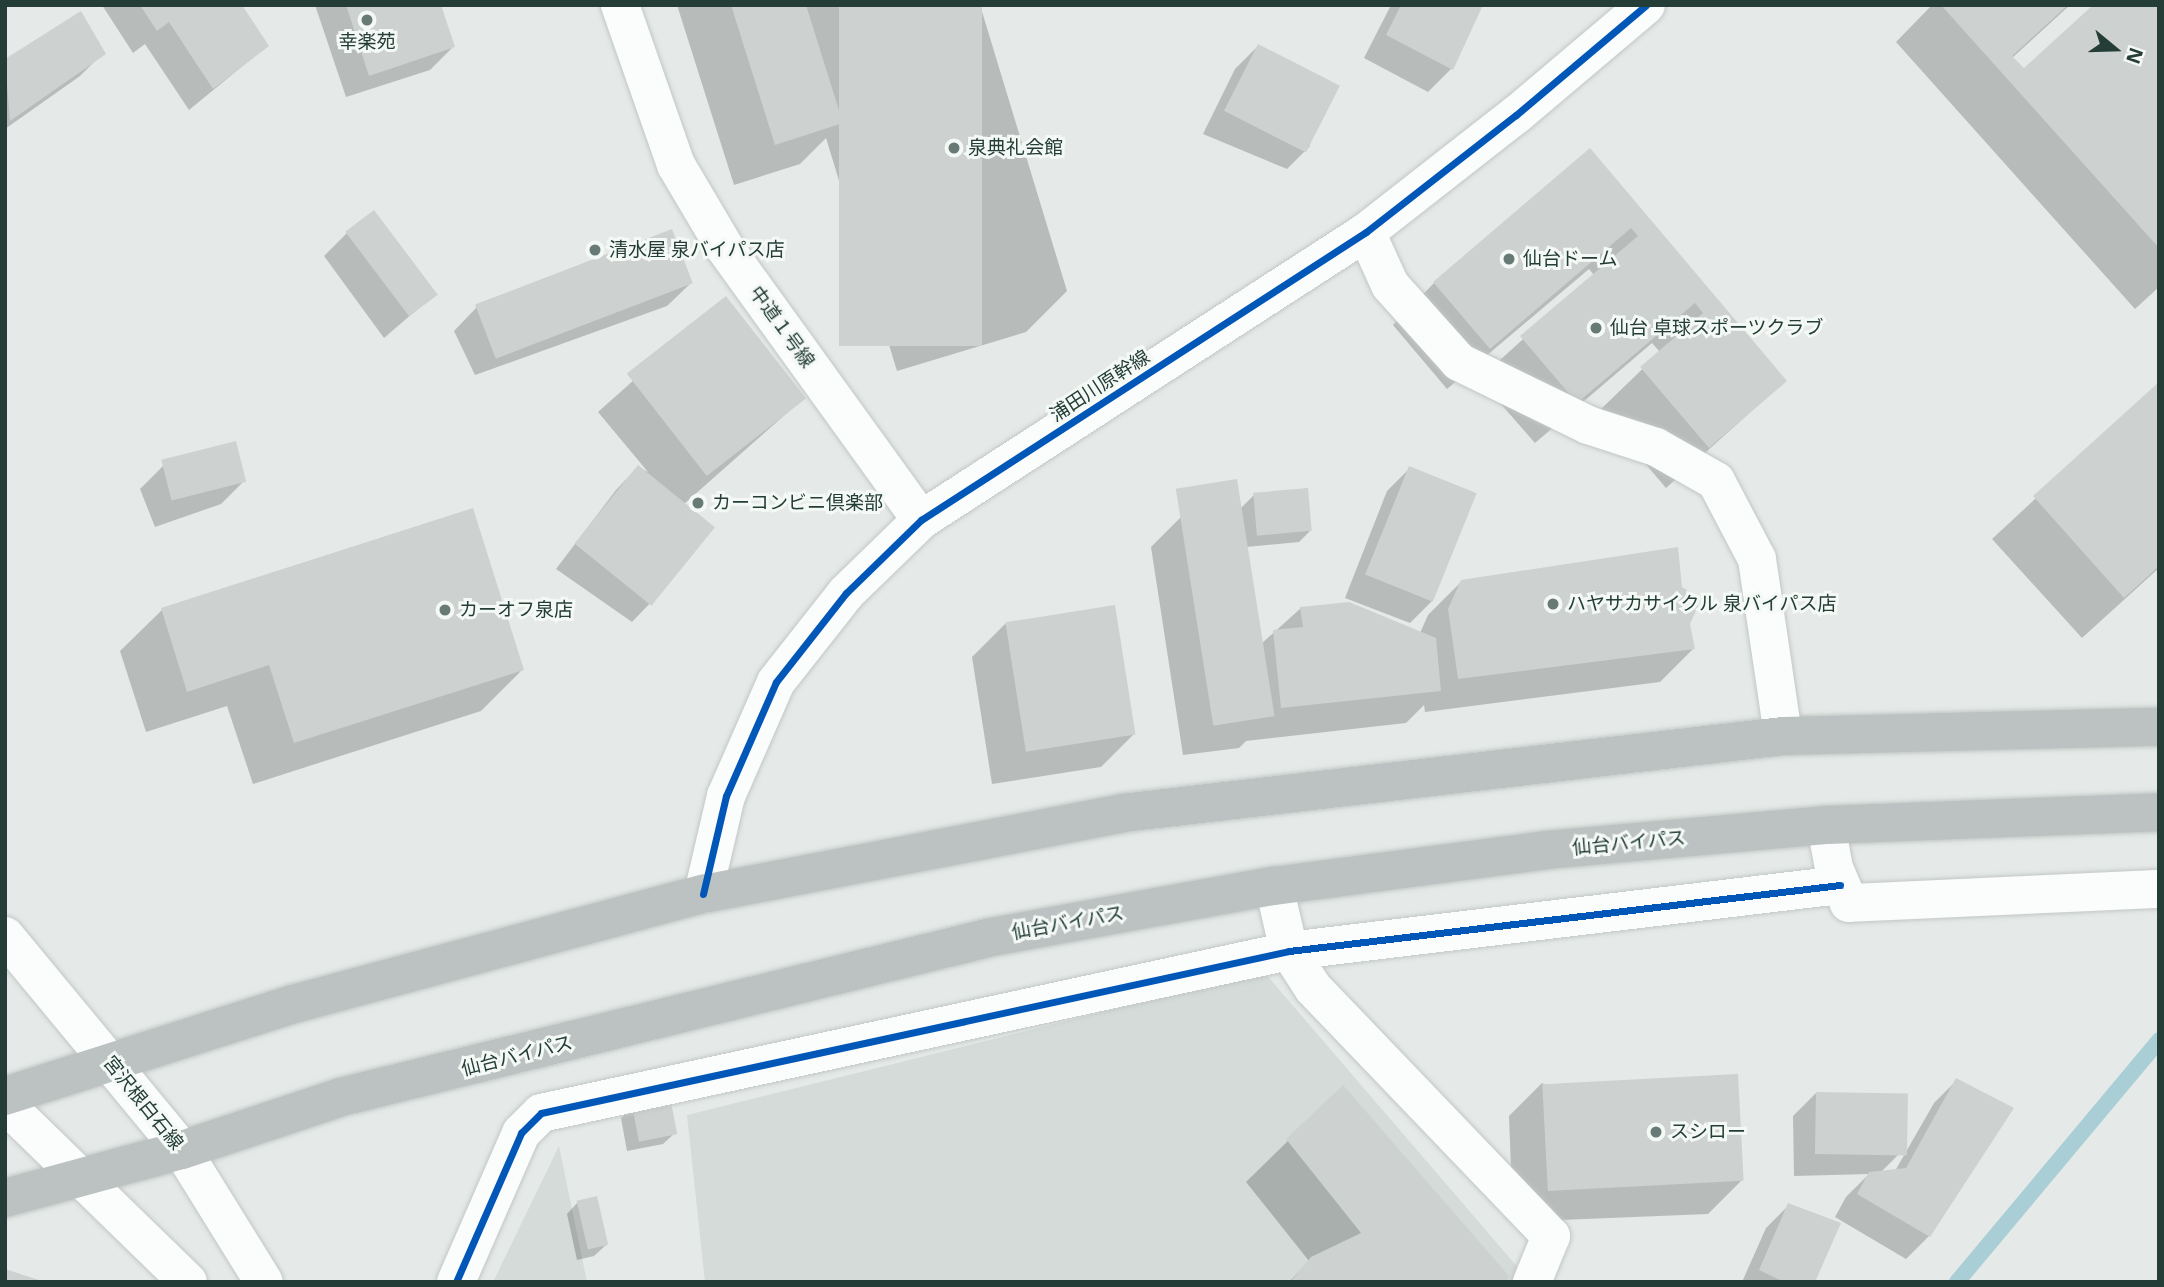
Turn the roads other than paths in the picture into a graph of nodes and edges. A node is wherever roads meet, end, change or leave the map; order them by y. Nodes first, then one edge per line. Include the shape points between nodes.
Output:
1 (620, 5) edge
2 (1646, 5) edge
3 (1367, 232) junction
4 (921, 520) junction
5 (2159, 727) edge
6 (1783, 736) junction
7 (2159, 812) edge
8 (1826, 825) junction
9 (1840, 885) junction
10 (1274, 886) junction
11 (2159, 889) edge
12 (704, 894) junction
13 (5, 936) edge
14 (1289, 951) junction
15 (113, 1064) junction
16 (5, 1096) edge
17 (5, 1104) edge
18 (182, 1150) junction
19 (79, 1175) junction
20 (5, 1198) edge
21 (188, 1282) edge
22 (264, 1282) edge
23 (456, 1282) edge
24 (1532, 1282) edge

1 - 4 street, 中道１号線 via 676,165 725,248
2 - 3 street, 浦田川原幹線
3 - 4 street, 浦田川原幹線
3 - 6 street via 1390,285 1459,362 1588,425 1656,447 1716,481 1757,559
4 - 12 street, 浦田川原幹線 via 846,593 776,682 726,796
5 - 6 highway
6 - 12 highway via 1123,813
7 - 8 highway, 仙台バイパス
8 - 9 street
8 - 10 highway, 仙台バイパス via 1547,850
9 - 11 street via 1849,903
9 - 14 street
10 - 14 street
10 - 18 highway, 仙台バイパス via 992,937 341,1097
12 - 15 highway via 293,1004
13 - 15 street, 宮沢根白石線
14 - 23 street via 541,1113 520,1133
14 - 24 street via 1313,988 1551,1236
15 - 16 highway
15 - 18 street, 宮沢根白石線
17 - 19 street
18 - 19 highway, 仙台バイパス
18 - 22 street, 宮沢根白石線
19 - 20 highway, 仙台バイパス
19 - 21 street

